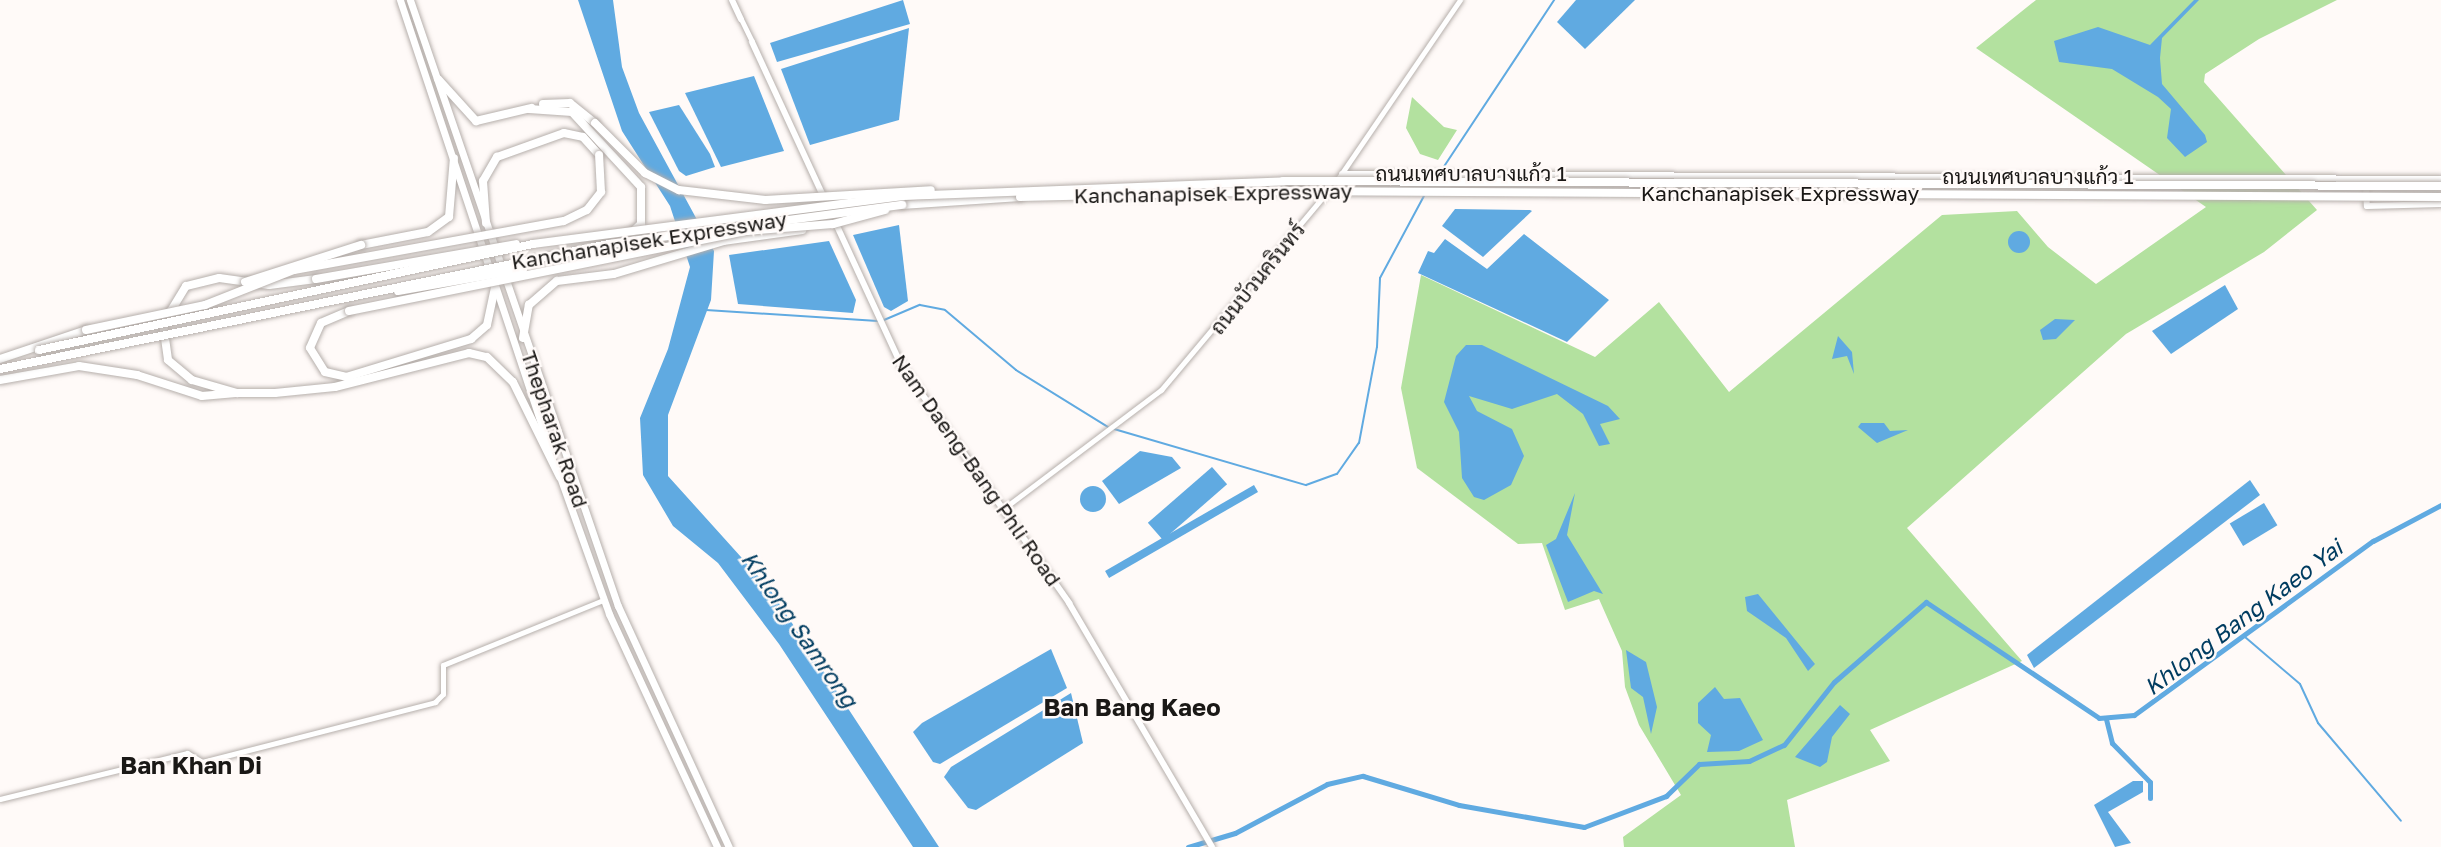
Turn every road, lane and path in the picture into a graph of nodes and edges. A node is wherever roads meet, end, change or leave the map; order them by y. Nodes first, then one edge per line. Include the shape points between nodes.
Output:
1 (400, 0) edge
2 (732, 0) edge
3 (1460, 0) edge
4 (411, 3) edge
5 (404, 9) junction
6 (741, 19) joint
7 (752, 41) joint
8 (438, 79) junction
9 (529, 109) junction
10 (454, 158) junction
11 (1342, 174) junction
12 (2366, 178) junction
13 (2441, 179) edge
14 (2441, 186) edge
15 (960, 192) junction
16 (2441, 197) edge
17 (2441, 204) edge
18 (902, 205) junction
19 (486, 223) junction
20 (833, 224) junction
21 (533, 244) junction
22 (495, 288) junction
23 (342, 298) junction
24 (86, 330) junction
25 (523, 338) junction
26 (39, 350) junction
27 (0, 359) edge
28 (0, 369) edge
29 (0, 380) edge
30 (237, 393) junction
31 (560, 477) junction
32 (1003, 509) junction
33 (603, 600) junction
34 (671, 722) junction
35 (660, 727) junction
36 (0, 799) edge
37 (717, 847) edge
38 (729, 847) edge
39 (1212, 847) edge

1 - 5 main road, Thepharak Road
2 - 6 main road
3 - 11 street, ถนนบัวนครินทร์
4 - 5 main road
4 - 8 main road, Thepharak Road
5 - 10 main road, Thepharak Road
6 - 7 street
7 - 32 main road, Nam Daeng-Bang Phli Road via 882,327 912,382
8 - 9 highway via 476,121
8 - 19 main road, Thepharak Road
9 - 15 highway, bridge via 570,103 645,173 679,190 765,200
9 - 23 highway, bridge via 572,113 641,187 641,224 612,251
10 - 22 main road, Thepharak Road
10 - 24 highway, bridge via 456,194 449,217 428,232 311,256 202,301
11 - 12 main road, ถนนเทศบาลบางแก้ว 1
11 - 32 street, ถนนบัวนครินทร์ via 1192,358 1117,426
12 - 13 main road, ถนนเทศบาลบางแก้ว 1
12 - 17 main road via 2367,206
14 - 15 highway, Kanchanapisek Expressway, bridge via 1283,181
15 - 21 highway, Kanchanapisek Expressway, bridge via 784,208
16 - 18 highway, Kanchanapisek Expressway, bridge via 1280,191
18 - 20 highway, bridge
18 - 23 highway, Kanchanapisek Expressway, bridge via 660,235
19 - 24 highway, bridge via 483,181 497,157 564,133 583,138 599,155 601,192 587,210 564,221 294,270 205,304
19 - 25 main road, Thepharak Road
20 - 22 highway, bridge via 756,229 349,311 321,323 310,348 325,372 346,377 471,339 487,325
20 - 25 highway, bridge via 691,248 614,274 556,281 535,295
21 - 26 highway, Kanchanapisek Expressway, bridge
21 - 30 highway, bridge via 471,248 269,285 197,280 172,300 163,324 169,360 181,376
22 - 31 main road, Thepharak Road
23 - 28 highway, Kanchanapisek Expressway, bridge
24 - 26 highway, bridge
25 - 34 main road, Thepharak Road via 618,606
26 - 27 highway, Kanchanapisek Expressway
29 - 30 highway via 79,366 137,375 202,396
30 - 31 highway via 335,387 470,353 487,357 513,382
31 - 33 main road, Thepharak Road
32 - 39 main road, Nam Daeng-Bang Phli Road via 1082,623
33 - 35 main road, Thepharak Road
33 - 36 street via 443,665 443,694 435,702 193,761 187,753
34 - 35 main road
34 - 38 main road, Thepharak Road
35 - 37 main road, Thepharak Road

